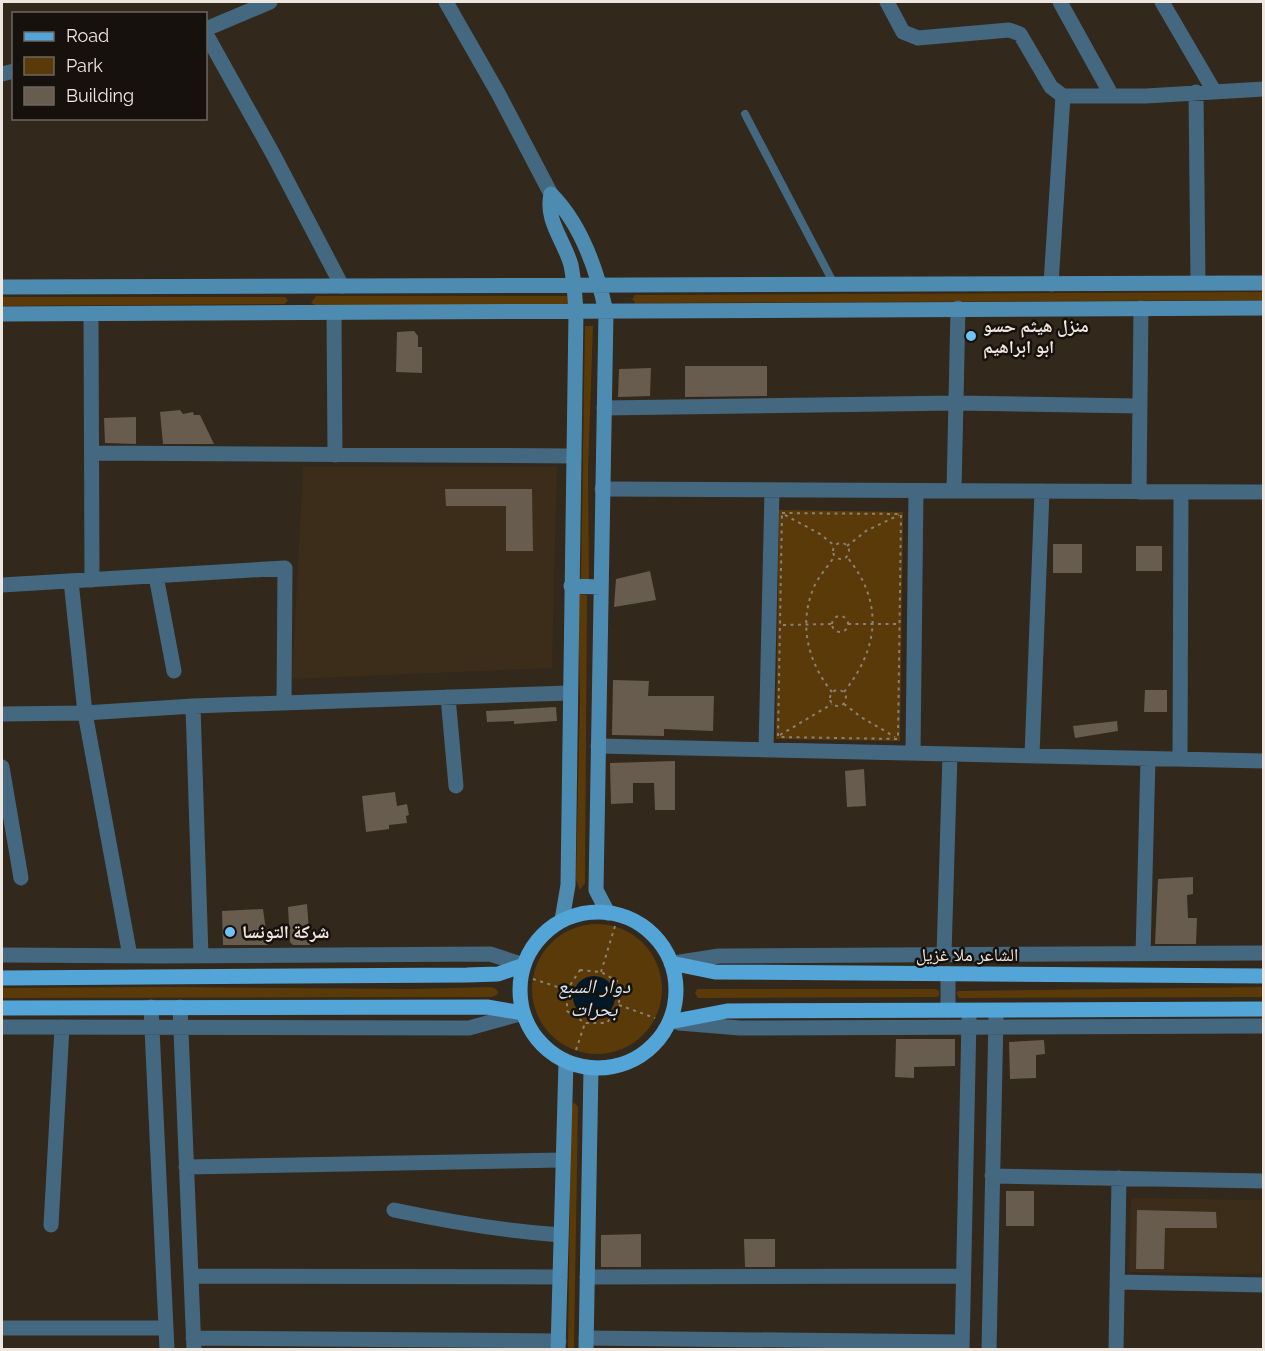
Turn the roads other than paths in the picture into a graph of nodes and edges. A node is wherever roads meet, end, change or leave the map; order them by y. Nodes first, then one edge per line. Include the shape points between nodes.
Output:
1 (270, 2) edge
2 (446, 2) edge
3 (887, 2) edge
4 (1060, 2) edge
5 (1162, 2) edge
6 (207, 29) edge
7 (207, 36) edge
8 (1263, 89) edge
9 (1214, 91) junction
10 (1196, 92) junction
11 (1063, 96) junction
12 (1112, 96) junction
13 (745, 114) dead end
14 (551, 194) junction
15 (1198, 283) junction
16 (1263, 283) edge
17 (573, 284) junction
18 (600, 284) junction
19 (834, 284) junction
20 (1051, 284) junction
21 (300, 286) junction
22 (342, 286) junction
23 (2, 287) edge
24 (958, 308) junction
25 (1141, 308) junction
26 (1263, 308) edge
27 (576, 312) junction
28 (606, 312) junction
29 (2, 314) edge
30 (91, 314) junction
31 (300, 314) junction
32 (334, 314) junction
33 (956, 403) junction
34 (1140, 406) junction
35 (604, 408) junction
36 (93, 453) junction
37 (335, 455) junction
38 (574, 456) junction
39 (603, 489) junction
40 (772, 490) junction
41 (916, 491) junction
42 (954, 491) junction
43 (1042, 491) junction
44 (1139, 492) junction
45 (1181, 492) junction
46 (1263, 492) edge
47 (156, 576) junction
48 (92, 580) junction
49 (71, 581) junction
50 (2, 585) edge
51 (571, 586) junction
52 (601, 587) junction
53 (174, 671) dead end
54 (570, 693) junction
55 (448, 697) junction
56 (284, 703) junction
57 (193, 706) junction
58 (85, 713) junction
59 (2, 714) edge
60 (598, 746) junction
61 (766, 750) junction
62 (913, 753) junction
63 (950, 754) junction
64 (1032, 756) junction
65 (1148, 759) junction
66 (1180, 759) junction
67 (1263, 761) edge
68 (2, 767) edge
69 (456, 786) dead end
70 (21, 878) dead end
71 (611, 919) junction
72 (562, 920) junction
73 (1263, 953) edge
74 (1143, 954) junction
75 (2, 955) edge
76 (944, 955) junction
77 (130, 956) junction
78 (201, 956) junction
79 (671, 963) junction
80 (524, 965) junction
81 (948, 974) junction
82 (1263, 976) edge
83 (2, 978) edge
84 (151, 1007) junction
85 (180, 1007) junction
86 (2, 1008) edge
87 (996, 1009) junction
88 (1263, 1009) edge
89 (948, 1010) junction
90 (969, 1010) junction
91 (523, 1013) junction
92 (662, 1020) junction
93 (1263, 1026) edge
94 (2, 1027) edge
95 (62, 1027) junction
96 (969, 1027) junction
97 (996, 1027) junction
98 (152, 1028) junction
99 (181, 1028) junction
100 (566, 1062) junction
101 (591, 1068) junction
102 (563, 1160) junction
103 (186, 1167) junction
104 (992, 1176) junction
105 (1119, 1178) junction
106 (1263, 1181) edge
107 (394, 1210) dead end
108 (51, 1225) dead end
109 (561, 1235) junction
110 (191, 1276) junction
111 (560, 1276) junction
112 (963, 1276) junction
113 (587, 1277) junction
114 (1117, 1282) junction
115 (1263, 1285) edge
116 (2, 1328) edge
117 (166, 1328) junction
118 (194, 1344) edge
119 (586, 1344) edge
120 (558, 1345) edge
121 (962, 1346) edge
122 (167, 1350) edge
123 (989, 1350) edge
124 (1116, 1350) edge

1 - 6 street
2 - 14 street
3 - 11 street via 903,32 918,38 1009,30 1020,34 1052,87
4 - 12 street
5 - 9 street
7 - 22 street
8 - 9 street
9 - 10 street
10 - 12 street
10 - 15 street
11 - 12 street
11 - 20 street
13 - 19 lane
14 - 17 main road via 548,206 552,223 571,265
14 - 18 main road via 574,226
15 - 16 main road
15 - 20 main road
17 - 18 main road
17 - 22 main road
17 - 27 main road
18 - 19 main road
18 - 28 main road
19 - 20 main road
21 - 22 main road
21 - 23 main road
21 - 31 main road
24 - 25 main road
24 - 28 main road
24 - 33 street
25 - 26 main road
25 - 34 street
27 - 28 main road
27 - 32 main road
27 - 38 main road
28 - 35 main road
29 - 30 main road
30 - 31 main road
30 - 36 street
31 - 32 main road
32 - 37 street
33 - 34 street
33 - 35 street
33 - 42 street
34 - 44 street
35 - 39 main road
36 - 37 street
36 - 48 street
37 - 38 street
38 - 51 main road
39 - 40 street
39 - 52 main road
40 - 41 street
40 - 61 street
41 - 42 street
41 - 62 street
42 - 43 street
43 - 44 street
43 - 64 street
44 - 45 street
45 - 46 street
45 - 66 street
47 - 48 street
47 - 53 street
47 - 56 street via 285,568
48 - 49 street
49 - 50 street
49 - 58 street
51 - 52 main road
51 - 54 main road
52 - 60 main road
54 - 55 street
54 - 72 main road via 568,885
55 - 56 street
55 - 69 street
56 - 57 street
57 - 58 street
57 - 78 street
58 - 59 street
58 - 77 street
60 - 61 street
60 - 71 main road via 596,890
61 - 62 street
62 - 63 street
63 - 64 street
63 - 76 street
64 - 65 street
65 - 66 street
65 - 74 street
66 - 67 street
68 - 70 street
71 - 72 main road via 585,913
71 - 79 main road via 628,918 647,929
72 - 80 main road via 532,947
73 - 74 street
74 - 76 street
75 - 77 street
76 - 79 street via 719,956
77 - 78 street
78 - 80 street via 490,954
79 - 81 main road, الشاعر ملا غزيل via 715,972
79 - 92 main road via 676,982 675,1002
80 - 83 main road via 498,974 467,975
80 - 91 main road via 519,997
81 - 82 main road, الشاعر ملا غزيل
81 - 89 street
84 - 85 main road
84 - 86 main road
84 - 98 street
85 - 91 main road via 487,1007
85 - 99 street
87 - 88 main road
87 - 90 main road
87 - 97 street
89 - 90 main road
89 - 92 main road via 727,1011
90 - 96 street
91 - 99 street via 470,1028
91 - 100 main road via 532,1034
92 - 96 street via 740,1028
92 - 101 main road via 660,1038 646,1052 610,1068
93 - 97 street
94 - 95 street
95 - 98 street
95 - 108 street
96 - 97 street
96 - 112 street
97 - 104 street
98 - 99 street
98 - 117 street
99 - 103 street
100 - 101 main road
100 - 102 main road
101 - 113 main road
102 - 103 street
102 - 109 main road
103 - 110 street
104 - 105 street
104 - 123 street
105 - 106 street
105 - 114 street
107 - 109 street via 461,1224
109 - 111 main road
110 - 111 street
110 - 118 street
111 - 120 main road
112 - 113 street
112 - 121 street
113 - 119 main road
114 - 115 street
114 - 124 street
116 - 117 street
117 - 122 street
118 - 120 street
119 - 121 street

